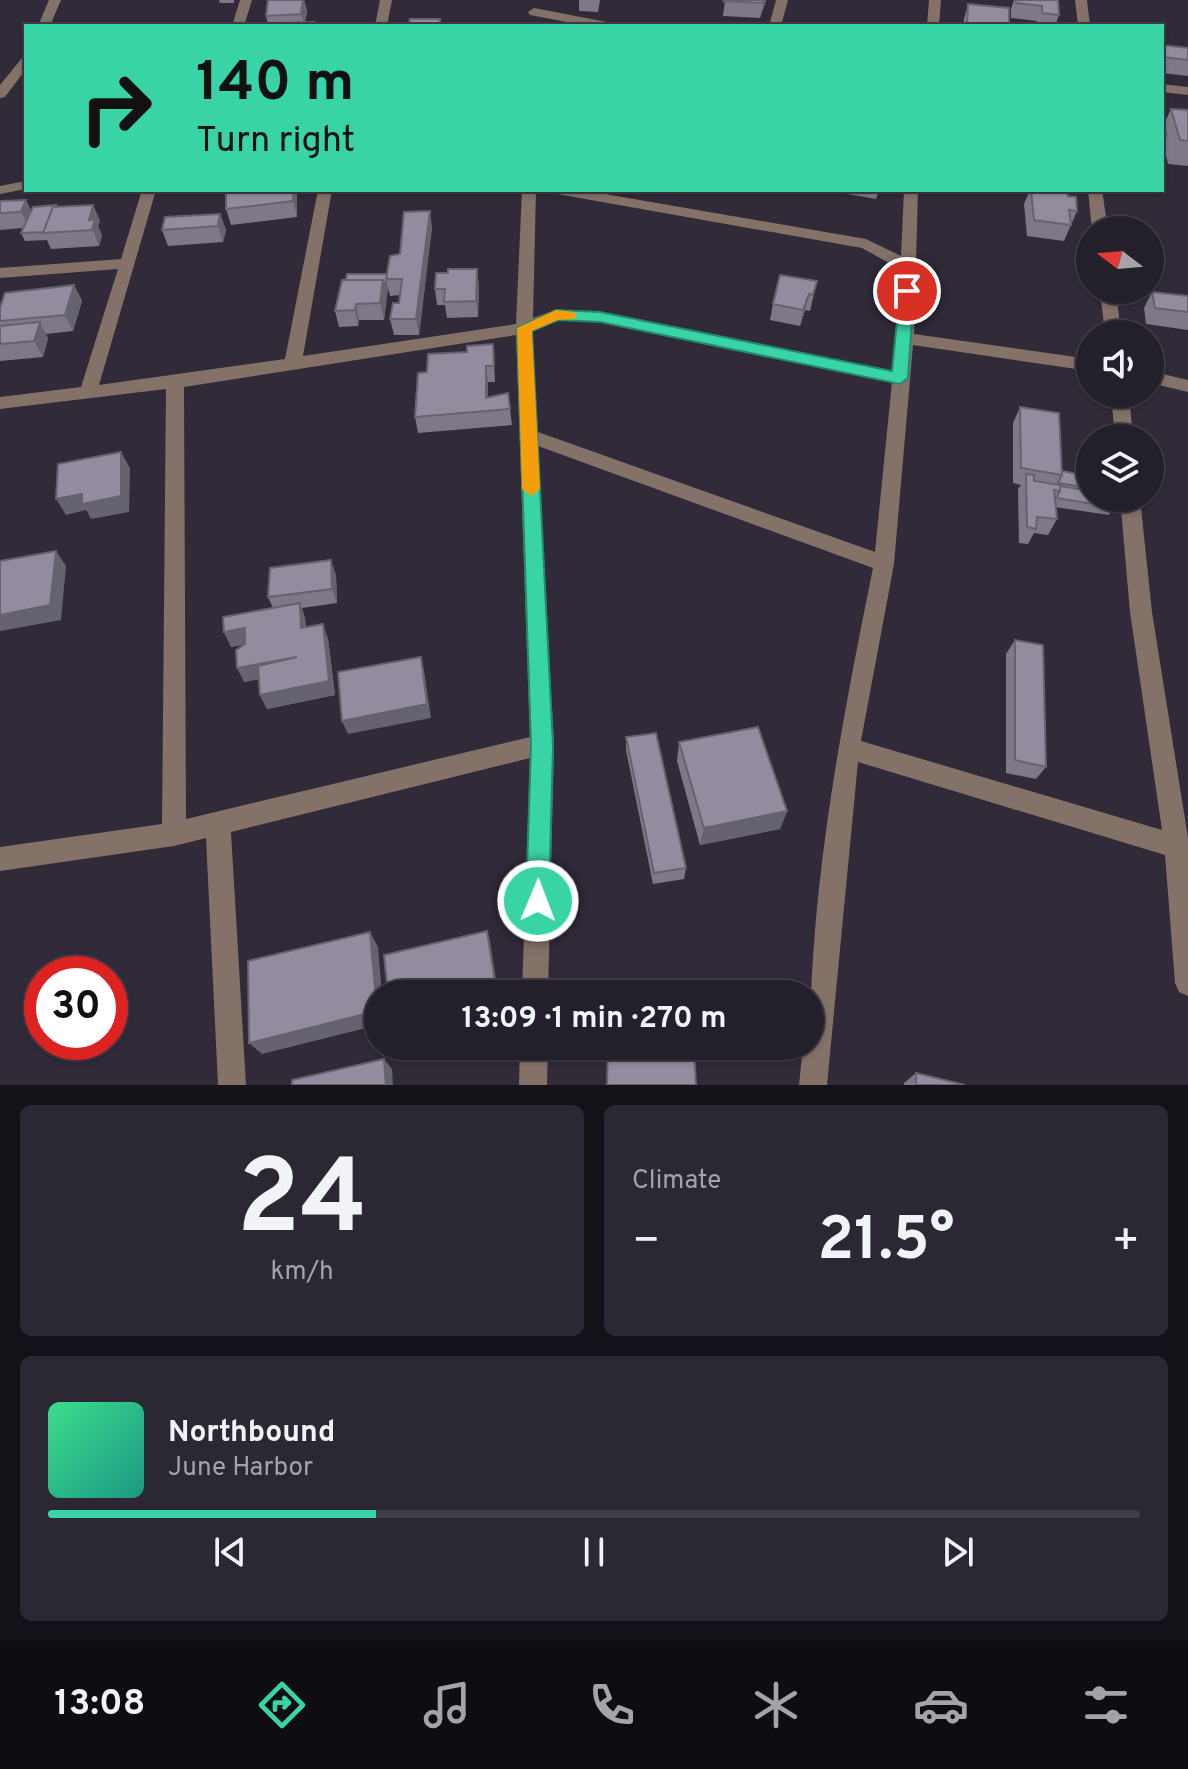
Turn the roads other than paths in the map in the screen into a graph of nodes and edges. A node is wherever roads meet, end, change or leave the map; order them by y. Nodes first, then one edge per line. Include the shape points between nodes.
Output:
1 (55, 0) edge
2 (246, 0) edge
3 (386, 0) edge
4 (782, 0) edge
5 (935, 0) edge
6 (1081, 0) edge
7 (534, 6) edge
8 (45, 24) edge
9 (239, 24) edge
10 (381, 24) edge
11 (600, 24) edge
12 (776, 24) edge
13 (933, 24) edge
14 (1084, 24) edge
15 (24, 64) edge
16 (1164, 88) edge
17 (1188, 91) edge
18 (0, 94) edge
19 (24, 185) edge
20 (0, 190) edge
21 (148, 192) edge
22 (325, 192) edge
23 (529, 192) edge
24 (568, 192) edge
25 (911, 192) edge
26 (1095, 192) edge
27 (1098, 216) edge
28 (126, 263) junction
29 (908, 267) junction
30 (0, 273) edge
31 (524, 328) junction
32 (905, 338) junction
33 (1076, 363) edge
34 (293, 364) junction
35 (900, 378) junction
36 (1164, 380) edge
37 (175, 382) junction
38 (1188, 386) edge
39 (88, 393) junction
40 (0, 403) edge
41 (529, 436) junction
42 (1131, 512) edge
43 (884, 564) junction
44 (542, 745) junction
45 (848, 748) junction
46 (218, 825) junction
47 (174, 834) junction
48 (1182, 848) edge
49 (0, 859) edge
50 (535, 980) edge
51 (1188, 983) edge
52 (534, 1060) edge
53 (232, 1085) edge
54 (533, 1085) edge
55 (813, 1085) edge

1 - 8 street
2 - 9 street
3 - 10 street
4 - 12 street
5 - 13 street
6 - 14 street
7 - 11 street
15 - 18 street
16 - 17 street
19 - 20 street
21 - 28 street
22 - 34 street
23 - 31 street
24 - 29 street via 866,244
25 - 29 street
26 - 27 street
28 - 30 street
28 - 39 street
29 - 32 street
31 - 34 street
31 - 35 street via 556,315 600,317
31 - 41 street
32 - 33 street
32 - 35 street
34 - 37 street
35 - 43 street
36 - 38 street
37 - 39 street
37 - 47 street
39 - 40 street
41 - 43 street
41 - 44 street
42 - 48 street via 1141,612
43 - 45 street
44 - 46 street
44 - 50 street
45 - 48 street
45 - 55 street
46 - 47 street
46 - 53 street
47 - 49 street
48 - 51 street
52 - 54 street

